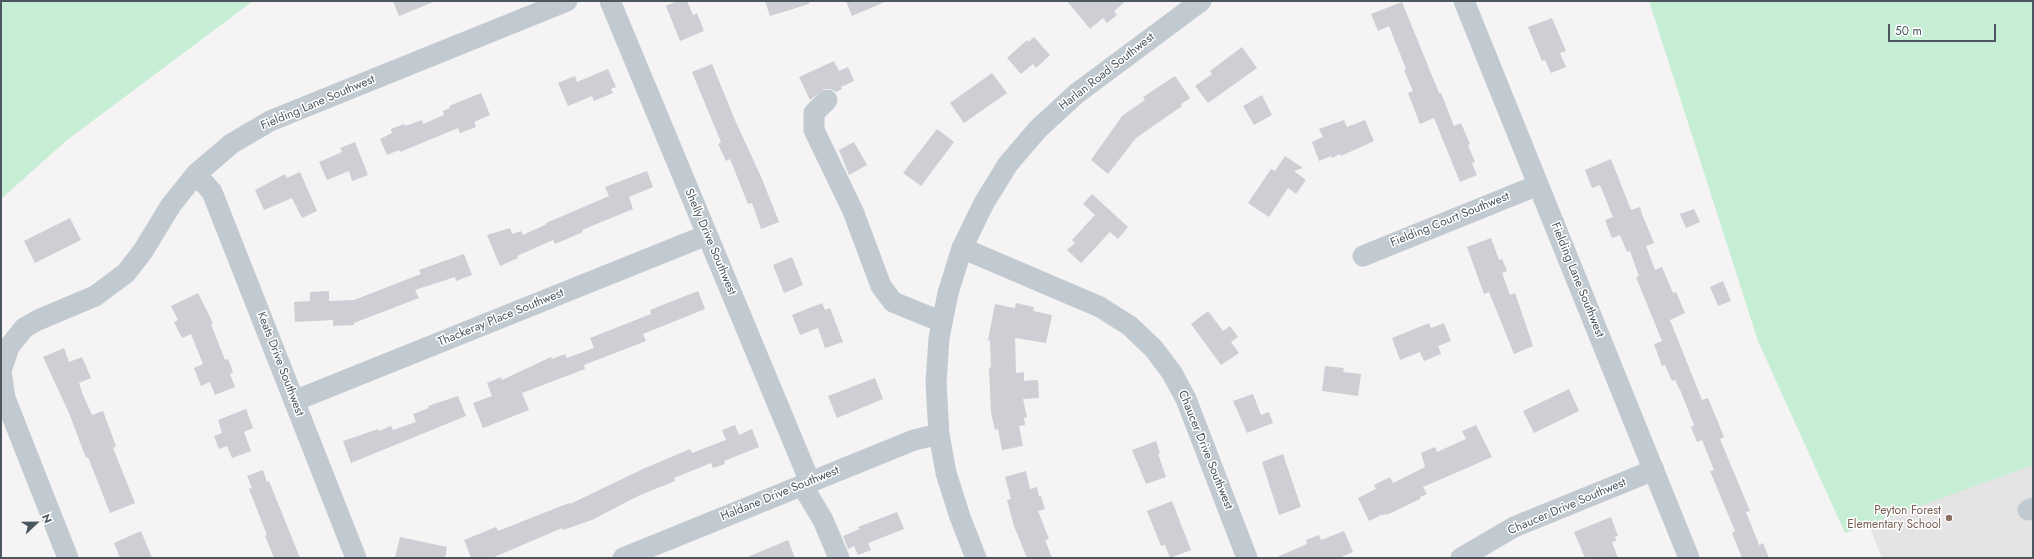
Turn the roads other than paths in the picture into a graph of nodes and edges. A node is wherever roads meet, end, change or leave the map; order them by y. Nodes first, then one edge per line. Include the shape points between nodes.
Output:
1 (567, 1) edge
2 (610, 1) edge
3 (1201, 1) edge
4 (1464, 1) edge
5 (827, 100) dead end
6 (196, 174) junction
7 (1538, 185) junction
8 (707, 235) junction
9 (962, 248) junction
10 (1362, 256) dead end
11 (942, 322) junction
12 (294, 401) junction
13 (939, 434) junction
14 (1654, 470) junction
15 (806, 484) junction
16 (68, 558) edge
17 (356, 558) edge
18 (623, 558) edge
19 (839, 558) edge
20 (976, 558) edge
21 (1247, 558) edge
22 (1461, 558) edge
23 (1689, 558) edge

1 - 6 street, Fielding Lane Southwest via 270,121 231,144
2 - 8 street, Shelly Drive Southwest
3 - 9 street, Harlan Road Southwest via 1076,94 1038,129 1008,164 984,202
4 - 7 street, Fielding Lane Southwest
5 - 11 street via 814,113 814,130 853,211 881,286 893,302
6 - 12 street, Keats Drive Southwest via 212,192
6 - 16 street, Fielding Lane Southwest via 171,205 143,251 126,273 95,296 24,328 9,347 1,371 5,398
7 - 10 street, Fielding Court Southwest
7 - 14 street, Fielding Lane Southwest
8 - 12 street, Thackeray Place Southwest
8 - 15 street, Shelly Drive Southwest
9 - 11 street, Harlan Road Southwest
9 - 21 street, Chaucer Drive Southwest via 1100,307 1130,326 1154,349 1186,398
11 - 13 street, Harlan Road Southwest via 936,383
12 - 17 street, Keats Drive Southwest
13 - 15 street, Haldane Drive Southwest via 914,440
13 - 20 street, Harlan Road Southwest via 946,473
14 - 22 street, Chaucer Drive Southwest via 1514,527
14 - 23 street, Fielding Lane Southwest
15 - 18 street, Haldane Drive Southwest
15 - 19 street, Shelly Drive Southwest

